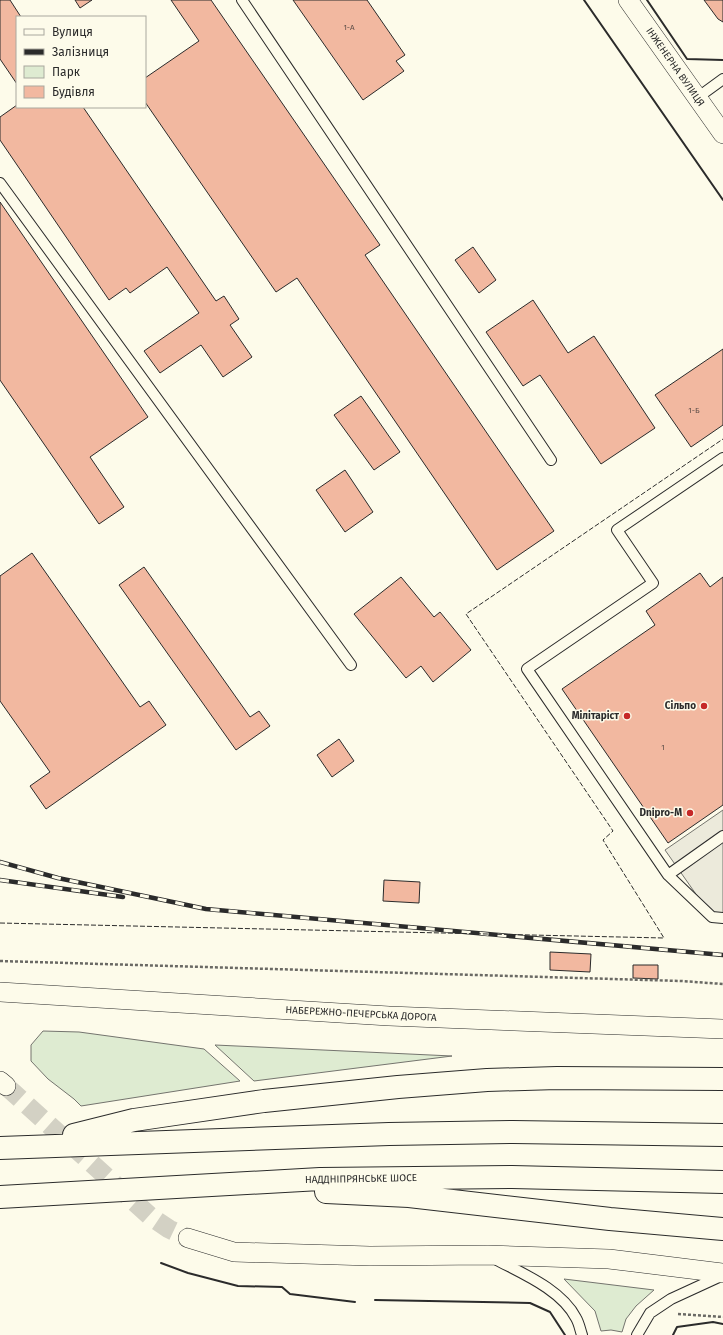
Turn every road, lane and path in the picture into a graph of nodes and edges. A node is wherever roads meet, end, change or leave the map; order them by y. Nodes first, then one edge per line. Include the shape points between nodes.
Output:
1 (242, 0) edge
2 (628, 0) edge
3 (723, 79) edge
4 (697, 98) junction
5 (723, 134) edge
6 (0, 183) edge
7 (723, 458) edge
8 (551, 460) dead end
9 (351, 665) dead end
10 (723, 836) edge
11 (668, 876) junction
12 (723, 918) edge
13 (0, 961) edge
14 (723, 984) edge
15 (0, 992) edge
16 (723, 1029) edge
17 (723, 1079) edge
18 (723, 1135) edge
19 (30, 1146) junction
20 (0, 1148) edge
21 (723, 1182) edge
22 (181, 1187) junction
23 (0, 1196) edge
24 (723, 1229) edge
25 (188, 1238) tunnel mouth
26 (488, 1255) junction
27 (723, 1274) edge
28 (672, 1314) dead end
29 (723, 1317) edge
30 (582, 1335) edge
31 (637, 1335) edge

1 - 8 lane
2 - 4 street, ІНЖЕНЕРНА ВУЛИЦЯ
3 - 4 lane
4 - 5 street, ІНЖЕНЕРНА ВУЛИЦЯ
6 - 9 lane
7 - 11 lane via 617,530 653,583 527,669
10 - 11 lane
11 - 12 lane via 712,917
13 - 14 path
15 - 16 street, НАБЕРЕЖНО-ПЕЧЕРСЬКА ДОРОГА via 389,1016
17 - 19 main road via 557,1078 398,1087 134,1120
18 - 19 main road via 497,1132
19 - 20 main road
21 - 22 main road, НАДДНІПРЯНСЬКЕ ШОСЕ via 512,1176 320,1179
22 - 23 main road, НАДДНІПРЯНСЬКЕ ШОСЕ
22 - 24 main road via 409,1196
25 - 26 street via 234,1252 370,1256
26 - 27 street via 609,1259
26 - 30 lane via 544,1285 559,1296 576,1317
27 - 31 lane via 671,1298 650,1313
28 - 29 path

